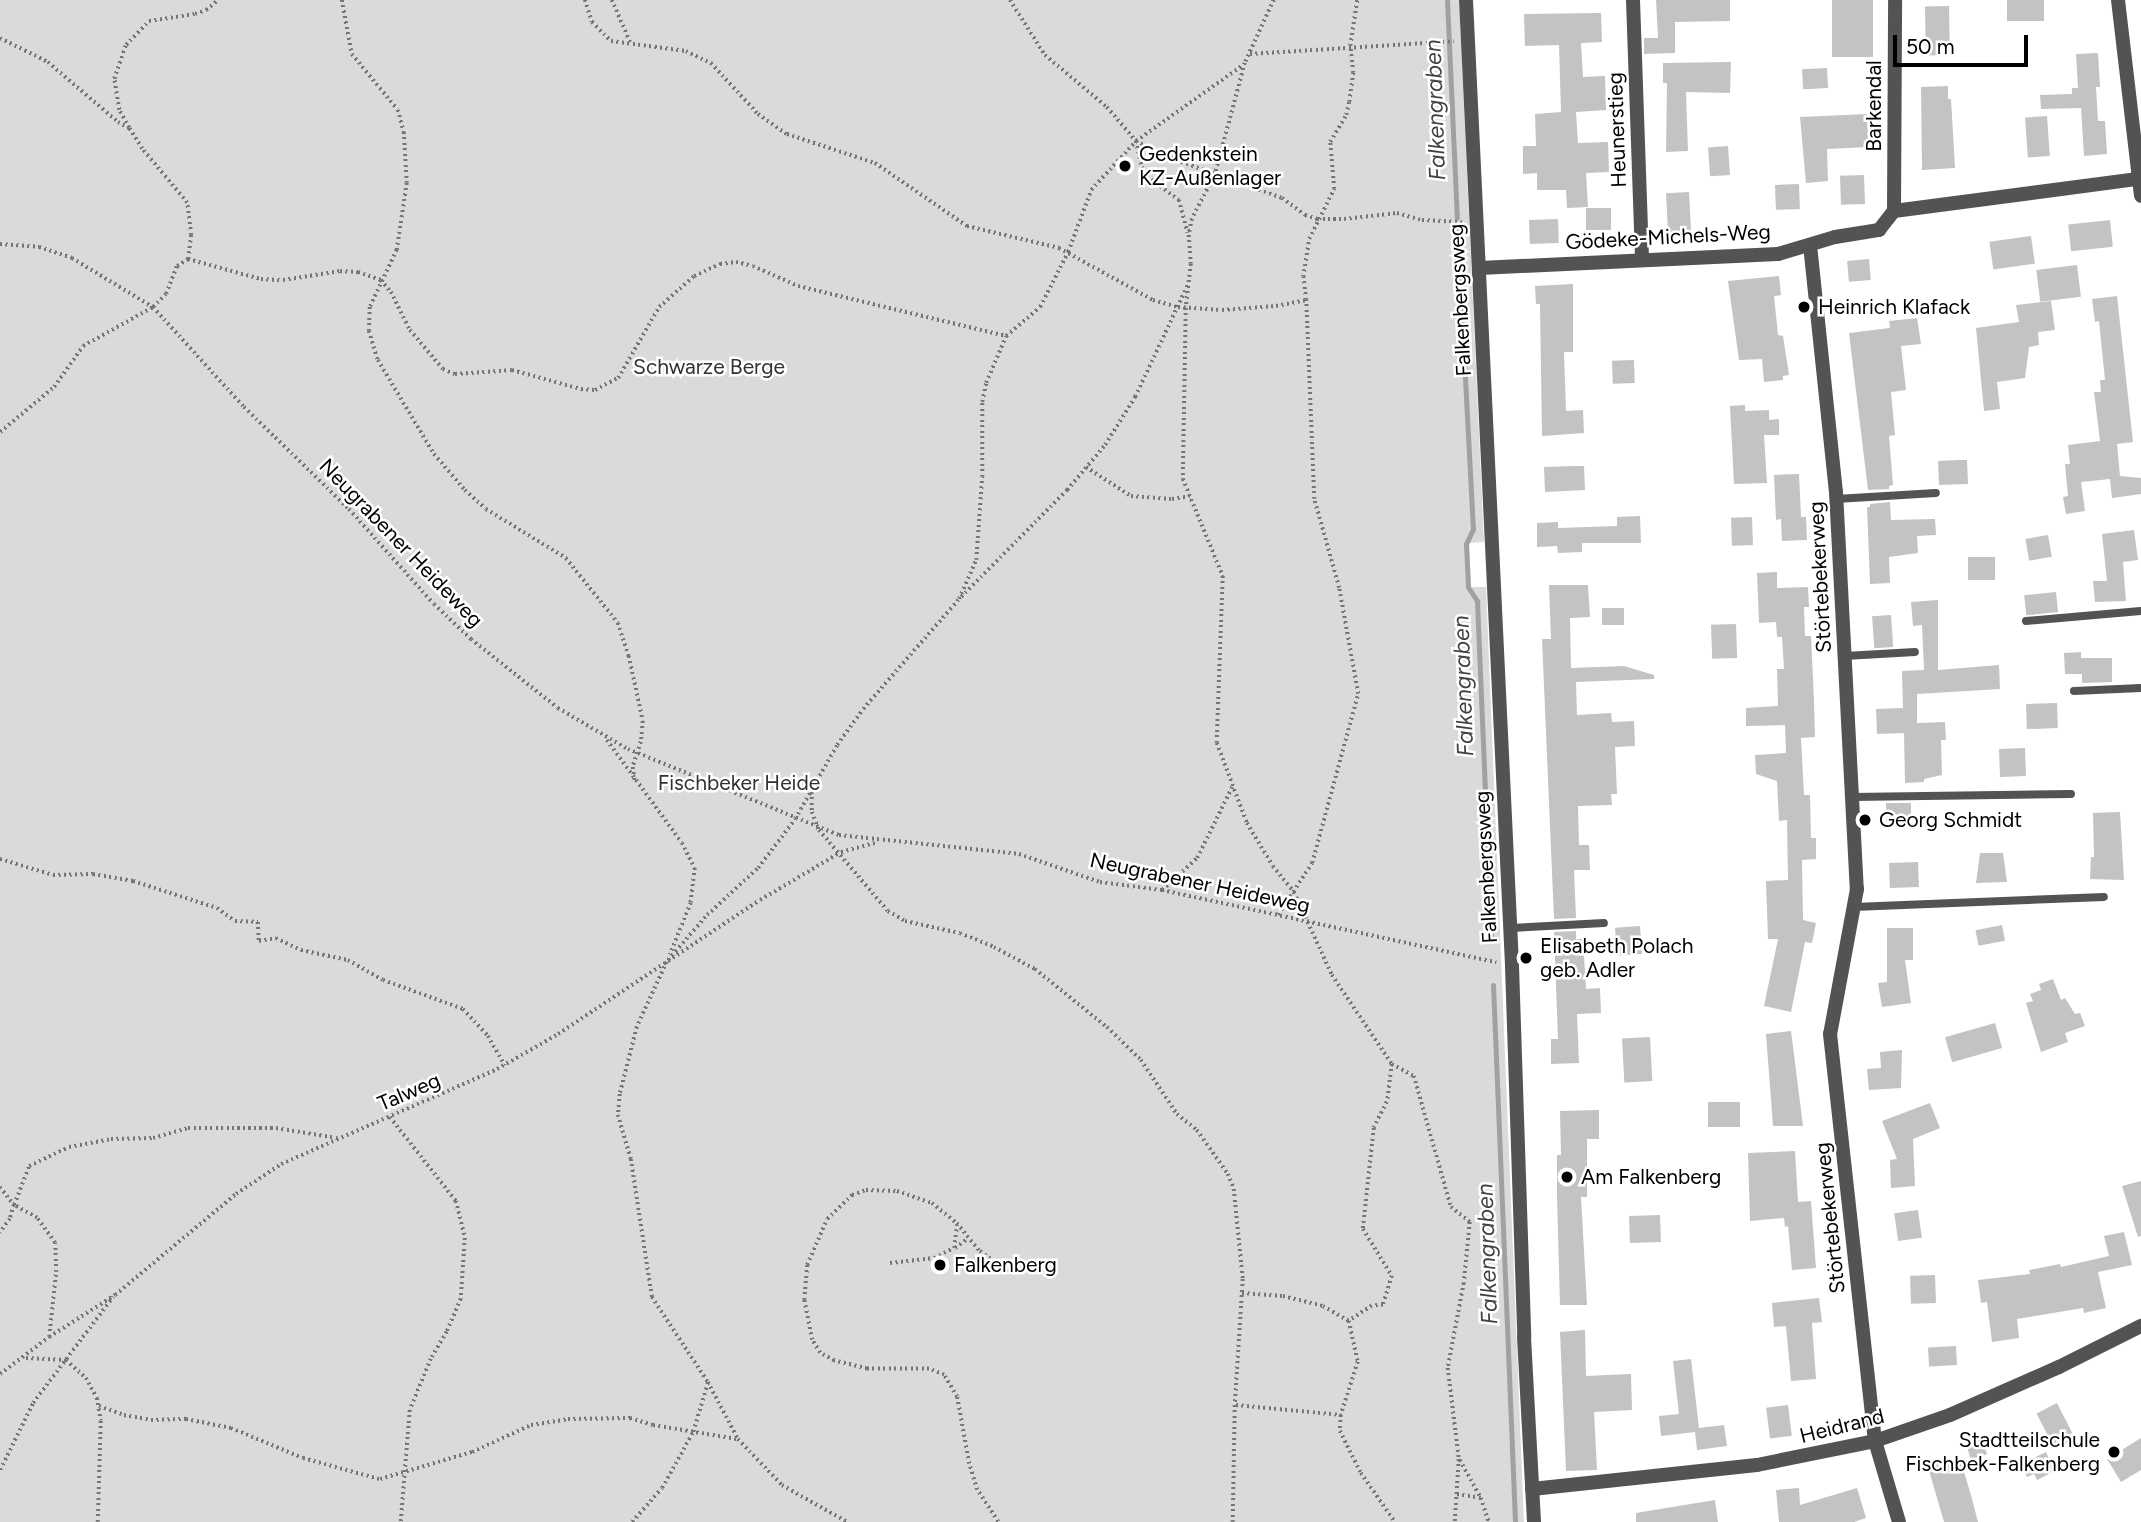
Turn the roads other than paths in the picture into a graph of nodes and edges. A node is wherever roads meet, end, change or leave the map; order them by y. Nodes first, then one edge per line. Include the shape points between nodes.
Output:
1 (1465, 0) edge
2 (1633, 0) edge
3 (1895, 0) edge
4 (2118, 0) edge
5 (2138, 179) junction
6 (2141, 196) edge
7 (1894, 211) junction
8 (1810, 245) junction
9 (1642, 259) junction
10 (1479, 268) junction
11 (1936, 493) dead end
12 (1836, 499) junction
13 (2141, 611) edge
14 (2026, 621) dead end
15 (1915, 652) dead end
16 (1845, 656) junction
17 (2141, 688) edge
18 (2074, 691) dead end
19 (2071, 794) dead end
20 (1852, 797) junction
21 (2104, 897) dead end
22 (1854, 907) junction
23 (1604, 923) dead end
24 (1510, 928) junction
25 (2141, 1326) edge
26 (1875, 1441) junction
27 (1532, 1489) junction
28 (1534, 1522) edge
29 (1899, 1522) edge

1 - 10 street, Falkenbergsweg
2 - 9 street, Heunerstieg
3 - 7 street, Barkendal
4 - 5 street
5 - 6 street
5 - 7 street
7 - 8 street, Gödeke-Michels-Weg via 1879,230
8 - 9 street, Gödeke-Michels-Weg via 1778,254
8 - 12 street, Störtebekerweg
9 - 10 street, Gödeke-Michels-Weg
10 - 24 street, Falkenbergsweg
11 - 12 lane
12 - 16 street, Störtebekerweg
13 - 14 lane
15 - 16 lane
16 - 20 street, Störtebekerweg
17 - 18 lane
19 - 20 lane
20 - 22 street, Störtebekerweg
21 - 22 lane
22 - 26 street, Störtebekerweg via 1830,1034
23 - 24 lane
24 - 27 street, Falkenbergsweg
25 - 26 street, Heidrand via 1962,1410
26 - 27 street, Heidrand via 1757,1465
26 - 29 street, Störtebekerweg
27 - 28 street, Falkenbergsweg

